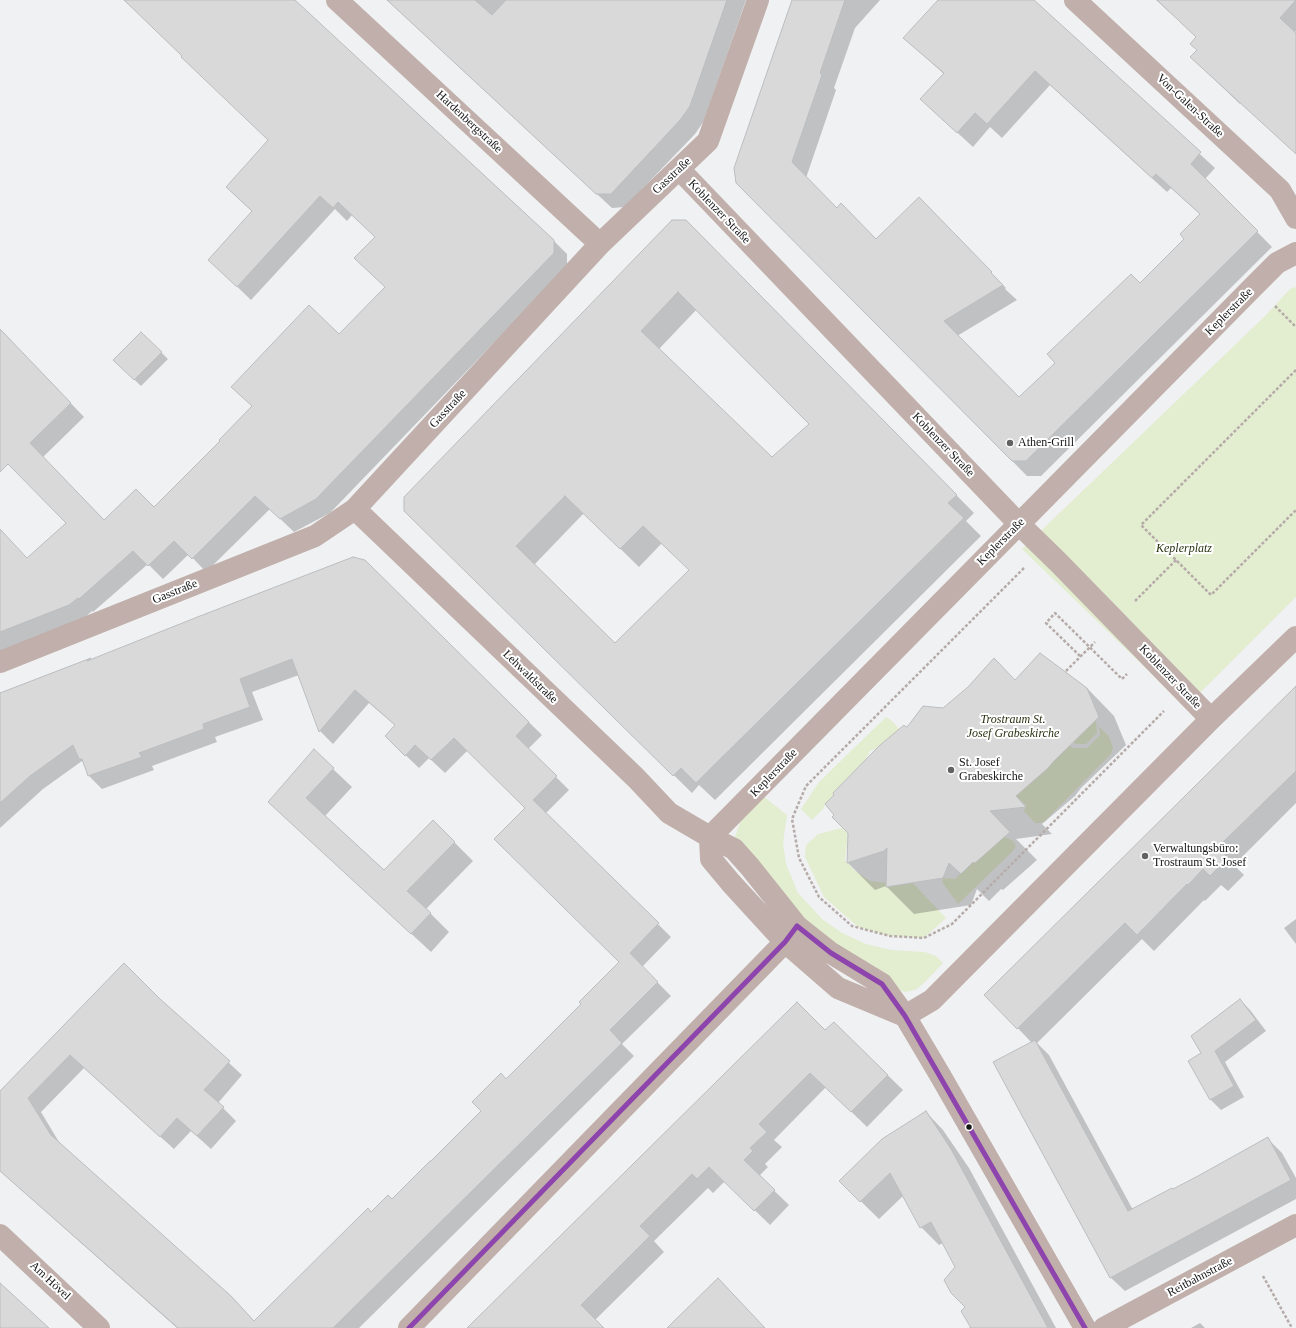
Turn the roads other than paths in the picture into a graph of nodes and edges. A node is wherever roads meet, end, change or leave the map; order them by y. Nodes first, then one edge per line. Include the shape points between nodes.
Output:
1 (337, 0) edge
2 (758, 0) edge
3 (1076, 0) edge
4 (679, 169) junction
5 (1296, 218) edge
6 (600, 244) junction
7 (1296, 253) edge
8 (355, 509) junction
9 (1018, 524) junction
10 (1296, 637) edge
11 (0, 662) edge
12 (1211, 719) junction
13 (710, 837) junction
14 (791, 934) junction
15 (905, 1016) junction
16 (1296, 1225) edge
17 (0, 1235) edge
18 (99, 1328) edge
19 (409, 1328) edge
20 (1085, 1328) edge
21 (1104, 1328) edge

1 - 6 street, Hardenbergstraße
2 - 4 street, Gasstraße via 708,142
3 - 5 street, Von-Galen-Straße via 1280,190
4 - 6 street, Gasstraße
4 - 9 street, Koblenzer Straße
6 - 8 street, Gasstraße
7 - 9 street, Keplerstraße via 1277,263
8 - 11 street, Gasstraße via 315,536
8 - 13 street, Lehwaldstraße via 636,778 669,813
9 - 12 street, Koblenzer Straße
9 - 13 street, Keplerstraße
10 - 12 street
12 - 15 street via 932,1000
13 - 14 street via 711,859 731,884
14 - 15 street via 831,953 882,984
14 - 19 street
15 - 20 street
16 - 21 street, Reitbahnstraße
17 - 18 street, Am Hövel

